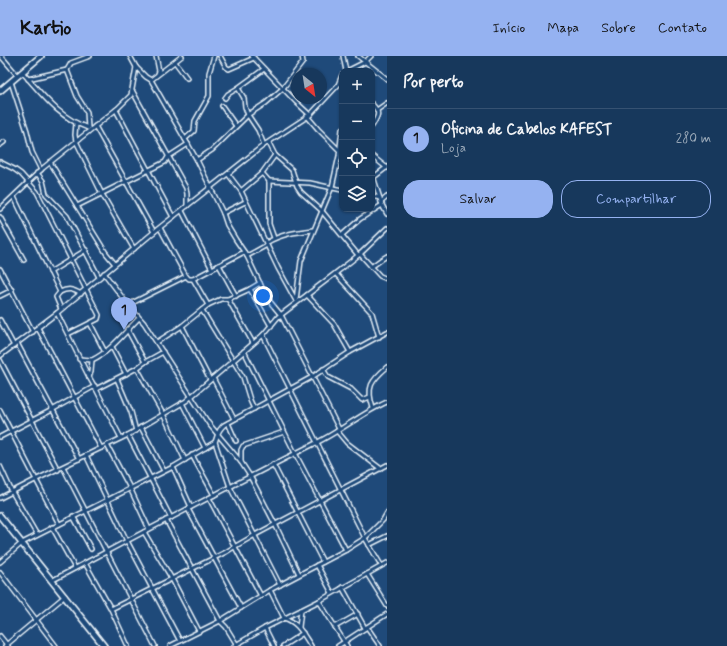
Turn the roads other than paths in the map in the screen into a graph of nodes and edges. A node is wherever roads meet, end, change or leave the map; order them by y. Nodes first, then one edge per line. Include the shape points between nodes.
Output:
1 (1, 56) edge
2 (41, 56) edge
3 (90, 56) edge
4 (130, 56) edge
5 (156, 56) edge
6 (182, 56) edge
7 (214, 56) edge
8 (220, 56) edge
9 (302, 56) edge
10 (343, 56) edge
11 (358, 56) edge
12 (371, 56) edge
13 (253, 57) edge
14 (175, 62) junction
15 (365, 62) junction
16 (136, 66) junction
17 (345, 68) edge
18 (352, 68) edge
19 (264, 69) junction
20 (67, 70) junction
21 (20, 74) junction
22 (157, 76) junction
23 (187, 78) dead end
24 (28, 79) junction
25 (387, 79) edge
26 (151, 80) junction
27 (11, 82) junction
28 (339, 82) edge
29 (238, 88) junction
30 (283, 88) junction
31 (0, 91) edge
32 (133, 92) junction
33 (225, 98) dead end
34 (387, 103) edge
35 (222, 106) dead end
36 (375, 107) edge
37 (116, 110) junction
38 (378, 110) junction
39 (248, 115) junction
40 (308, 115) junction
41 (375, 121) edge
42 (76, 123) junction
43 (95, 126) junction
44 (236, 126) junction
45 (90, 128) junction
46 (185, 139) junction
47 (4, 142) dead end
48 (76, 142) junction
49 (269, 143) junction
50 (188, 144) junction
51 (0, 145) edge
52 (264, 145) junction
53 (339, 150) edge
54 (275, 154) junction
55 (168, 158) junction
56 (375, 158) edge
57 (197, 160) junction
58 (339, 160) edge
59 (0, 162) edge
60 (50, 162) junction
61 (387, 168) edge
62 (41, 170) junction
63 (148, 170) junction
64 (37, 173) junction
65 (262, 173) junction
66 (228, 174) junction
67 (375, 176) edge
68 (375, 180) edge
69 (28, 181) junction
70 (126, 181) junction
71 (269, 181) junction
72 (296, 183) junction
73 (210, 187) junction
74 (332, 187) junction
75 (339, 189) edge
76 (241, 191) junction
77 (46, 194) junction
78 (102, 194) junction
79 (14, 197) junction
80 (40, 197) junction
81 (375, 197) edge
82 (387, 197) edge
83 (380, 198) junction
84 (245, 202) junction
85 (381, 203) junction
86 (77, 206) junction
87 (187, 206) junction
88 (0, 209) edge
89 (321, 210) junction
90 (182, 211) junction
91 (223, 213) junction
92 (387, 214) edge
93 (0, 217) edge
94 (174, 218) junction
95 (160, 228) junction
96 (387, 228) edge
97 (314, 230) junction
98 (154, 232) junction
99 (342, 235) junction
100 (274, 238) junction
101 (266, 244) junction
102 (134, 249) junction
103 (86, 250) junction
104 (244, 252) junction
105 (359, 254) junction
106 (247, 256) junction
107 (387, 256) edge
108 (24, 260) dead end
109 (71, 260) junction
110 (115, 264) junction
111 (219, 265) junction
112 (371, 267) junction
113 (0, 269) edge
114 (212, 269) junction
115 (50, 272) junction
116 (104, 273) junction
117 (336, 274) junction
118 (186, 276) junction
119 (99, 277) junction
120 (387, 278) edge
121 (193, 279) junction
122 (260, 283) junction
123 (250, 289) junction
124 (12, 290) junction
125 (86, 290) junction
126 (60, 292) junction
127 (81, 294) junction
128 (307, 295) junction
129 (0, 296) edge
130 (236, 296) junction
131 (228, 299) junction
132 (296, 301) junction
133 (128, 305) junction
134 (208, 305) junction
135 (61, 309) junction
136 (202, 310) junction
137 (57, 313) junction
138 (281, 315) junction
139 (139, 318) junction
140 (0, 320) edge
141 (90, 323) junction
142 (182, 326) junction
143 (271, 326) junction
144 (38, 328) junction
145 (127, 329) junction
146 (33, 332) junction
147 (387, 332) edge
148 (68, 334) junction
149 (263, 334) junction
150 (379, 337) junction
151 (157, 342) junction
152 (253, 343) junction
153 (15, 345) junction
154 (112, 347) junction
155 (244, 351) junction
156 (105, 352) junction
157 (163, 352) junction
158 (350, 352) junction
159 (0, 356) edge
160 (79, 359) junction
161 (0, 360) edge
162 (92, 360) junction
163 (145, 362) junction
164 (232, 362) junction
165 (137, 368) junction
166 (387, 368) edge
167 (322, 369) junction
168 (126, 374) junction
169 (89, 377) junction
170 (312, 377) junction
171 (117, 379) junction
172 (212, 379) junction
173 (96, 388) junction
174 (290, 388) junction
175 (190, 397) junction
176 (370, 397) junction
177 (74, 398) junction
178 (270, 400) junction
179 (387, 402) edge
180 (182, 403) junction
181 (373, 408) junction
182 (254, 409) junction
183 (0, 410) edge
184 (52, 410) junction
185 (163, 414) junction
186 (234, 419) junction
187 (32, 420) junction
188 (228, 423) junction
189 (141, 427) junction
190 (338, 430) junction
191 (11, 431) junction
192 (136, 431) junction
193 (284, 432) junction
194 (217, 434) junction
195 (128, 435) junction
196 (0, 437) edge
197 (121, 438) junction
198 (236, 441) dead end
199 (215, 442) junction
200 (318, 442) junction
201 (107, 445) junction
202 (101, 448) junction
203 (205, 448) junction
204 (295, 453) junction
205 (86, 455) junction
206 (192, 455) junction
207 (79, 459) junction
208 (184, 460) junction
209 (241, 462) junction
210 (273, 464) junction
211 (387, 465) edge
212 (0, 466) edge
213 (63, 467) junction
214 (172, 467) junction
215 (380, 469) junction
216 (58, 470) junction
217 (164, 471) junction
218 (250, 476) junction
219 (151, 477) junction
220 (35, 480) junction
221 (230, 487) junction
222 (130, 488) junction
223 (341, 490) junction
224 (12, 492) junction
225 (214, 495) junction
226 (0, 498) edge
227 (209, 498) junction
228 (107, 499) junction
229 (320, 501) junction
230 (190, 508) junction
231 (84, 511) junction
232 (298, 512) junction
233 (387, 514) edge
234 (0, 516) edge
235 (74, 516) junction
236 (171, 518) junction
237 (166, 520) junction
238 (59, 524) junction
239 (275, 524) junction
240 (52, 527) junction
241 (149, 529) junction
242 (144, 532) junction
243 (37, 535) junction
244 (255, 535) junction
245 (387, 536) edge
246 (365, 538) junction
247 (127, 541) junction
248 (22, 543) junction
249 (369, 545) junction
250 (234, 546) junction
251 (91, 549) dead end
252 (346, 550) junction
253 (106, 552) junction
254 (214, 558) junction
255 (0, 562) edge
256 (323, 562) junction
257 (85, 563) junction
258 (387, 563) edge
259 (317, 565) junction
260 (380, 566) junction
261 (75, 568) junction
262 (193, 569) junction
263 (0, 572) edge
264 (299, 574) junction
265 (367, 574) junction
266 (172, 579) junction
267 (52, 580) junction
268 (280, 585) junction
269 (342, 587) junction
270 (154, 589) junction
271 (270, 590) junction
272 (332, 593) junction
273 (65, 596) junction
274 (260, 596) junction
275 (132, 600) junction
276 (319, 601) junction
277 (387, 606) edge
278 (241, 608) junction
279 (111, 610) junction
280 (301, 610) junction
281 (358, 614) junction
282 (387, 614) edge
283 (284, 618) junction
284 (37, 620) junction
285 (220, 621) junction
286 (299, 627) junction
287 (336, 627) junction
288 (366, 627) junction
289 (265, 628) junction
290 (198, 631) junction
291 (303, 633) junction
292 (0, 636) edge
293 (180, 640) junction
294 (345, 641) junction
295 (7, 645) edge
296 (175, 645) edge
297 (235, 645) edge
298 (56, 646) edge
299 (104, 646) edge
300 (128, 646) edge
301 (155, 646) edge
302 (170, 646) edge
303 (274, 646) edge
304 (283, 646) edge
305 (311, 646) edge
306 (338, 646) edge
307 (347, 646) edge
308 (380, 646) edge

1 - 21 street
2 - 21 street
3 - 20 street via 72,63
4 - 16 street
5 - 22 street via 159,71
6 - 14 street
7 - 46 street via 209,73 209,96 195,121 194,131
8 - 13 street via 229,69
9 - 30 street via 303,62
10 - 17 street
11 - 15 street
12 - 15 street
13 - 19 street
14 - 22 street
14 - 23 street
15 - 18 street
15 - 25 street
16 - 26 street
16 - 32 street
19 - 29 street
19 - 30 street
20 - 24 street
20 - 45 street via 77,96 87,112
21 - 24 street
21 - 27 street
22 - 26 street
24 - 42 street via 53,107
26 - 46 street
27 - 31 street
27 - 62 street via 32,152
28 - 40 street
29 - 33 street
29 - 39 street via 244,98
30 - 39 street
30 - 40 street
32 - 37 street
32 - 55 street
34 - 38 street
35 - 44 street
36 - 38 street
37 - 43 street
37 - 63 street
38 - 41 street
39 - 44 street
39 - 52 street
40 - 49 street
40 - 53 street
42 - 45 street
42 - 48 street
43 - 45 street
43 - 70 street
44 - 57 street via 212,150
45 - 48 street
46 - 50 street
47 - 51 street
48 - 60 street
48 - 78 street
49 - 52 street
49 - 54 street
50 - 55 street
50 - 57 street
52 - 66 street
54 - 65 street
54 - 72 street via 292,170
55 - 63 street
55 - 87 street via 186,188
56 - 61 street
57 - 73 street
58 - 74 street
59 - 69 street via 14,169
60 - 62 street
60 - 86 street
61 - 67 street
62 - 64 street
63 - 70 street
63 - 94 street
64 - 69 street
64 - 77 street via 43,181
65 - 71 street
65 - 76 street
66 - 73 street
66 - 76 street
68 - 83 street
69 - 79 street
69 - 80 street
70 - 78 street
70 - 98 street
71 - 72 street
71 - 100 street via 269,224
72 - 74 street
72 - 89 street via 301,192
73 - 87 street
73 - 91 street
74 - 75 street
74 - 89 street
76 - 84 street
77 - 80 street
77 - 103 street via 65,212
78 - 86 street
78 - 102 street
79 - 88 street
79 - 115 street
80 - 109 street
81 - 83 street
82 - 85 street
83 - 85 street
84 - 91 street
84 - 101 street
85 - 92 street
85 - 99 street
86 - 110 street
87 - 90 street
89 - 97 street
89 - 99 street
90 - 94 street
90 - 114 street
91 - 104 street via 232,234
93 - 108 street
94 - 95 street
95 - 98 street
95 - 118 street
96 - 105 street
97 - 100 street
97 - 132 street via 301,261
98 - 102 street
99 - 105 street
100 - 101 street
101 - 106 street
101 - 132 street
102 - 110 street
103 - 109 street
103 - 119 street
104 - 106 street
104 - 111 street
105 - 112 street
105 - 117 street
106 - 122 street
107 - 112 street
109 - 115 street
109 - 125 street
110 - 116 street
111 - 114 street
111 - 130 street
112 - 120 street via 380,276
113 - 124 street
114 - 121 street
115 - 126 street
116 - 119 street
116 - 133 street
117 - 128 street
117 - 150 street via 372,313
118 - 121 street
118 - 133 street
119 - 125 street
121 - 134 street
122 - 123 street
122 - 138 street via 267,298
123 - 130 street
123 - 143 street
124 - 129 street
124 - 146 street
125 - 127 street
125 - 141 street via 99,315
126 - 127 street via 70,289
126 - 135 street via 56,298
127 - 135 street
128 - 132 street
128 - 158 street via 334,324
130 - 131 street
131 - 134 street via 221,298
131 - 152 street
132 - 138 street
133 - 139 street
134 - 136 street
135 - 137 street
136 - 142 street
136 - 164 street
137 - 144 street
137 - 148 street
138 - 143 street
138 - 170 street
139 - 145 street
139 - 151 street
140 - 153 street
141 - 148 street
141 - 156 street
142 - 151 street
142 - 172 street
143 - 149 street
144 - 146 street
144 - 177 street
145 - 154 street
145 - 163 street
146 - 153 street
147 - 150 street
148 - 160 street
149 - 152 street
149 - 174 street
150 - 158 street
151 - 157 street
152 - 155 street
153 - 159 street
153 - 184 street
154 - 156 street
154 - 168 street
155 - 164 street
155 - 178 street
156 - 162 street
157 - 163 street
157 - 175 street
158 - 167 street
160 - 162 street
160 - 169 street
161 - 187 street
162 - 169 street
163 - 165 street
164 - 172 street
164 - 182 street via 242,377
165 - 168 street
165 - 185 street
166 - 176 street via 374,380
167 - 170 street
167 - 176 street via 328,377 351,389 361,399
168 - 171 street
169 - 173 street
170 - 174 street
170 - 190 street
171 - 173 street
171 - 192 street
172 - 175 street
172 - 186 street
173 - 177 street
173 - 197 street
174 - 178 street
174 - 200 street
175 - 180 street
175 - 194 street
176 - 181 street
177 - 184 street
177 - 202 street
178 - 182 street
178 - 193 street
179 - 181 street
180 - 185 street
180 - 203 street
181 - 190 street
182 - 186 street
183 - 191 street
184 - 187 street
184 - 207 street
185 - 189 street
185 - 208 street
186 - 188 street
187 - 191 street
187 - 216 street
188 - 194 street via 219,429
188 - 198 street
189 - 192 street
189 - 217 street
190 - 200 street
190 - 215 street via 347,443
191 - 196 street
191 - 220 street
192 - 195 street
193 - 204 street
193 - 209 street via 247,443 241,450
194 - 199 street
194 - 209 street
195 - 197 street
195 - 219 street
197 - 201 street
199 - 203 street
199 - 221 street
200 - 204 street
200 - 223 street
201 - 202 street
201 - 222 street
202 - 205 street
203 - 206 street
204 - 210 street
204 - 229 street
205 - 207 street
205 - 228 street
206 - 208 street
206 - 225 street
207 - 213 street
208 - 214 street
209 - 218 street
210 - 218 street
210 - 232 street
211 - 215 street
212 - 224 street
213 - 216 street
213 - 231 street
214 - 217 street
214 - 230 street
215 - 223 street
216 - 220 street
217 - 219 street
218 - 221 street
218 - 239 street
219 - 222 street
219 - 236 street
220 - 224 street
220 - 238 street
221 - 225 street
221 - 244 street
222 - 228 street
222 - 241 street
223 - 229 street
223 - 246 street
224 - 226 street
224 - 243 street
225 - 227 street
227 - 230 street
227 - 250 street
228 - 231 street
228 - 247 street
229 - 232 street
229 - 252 street
230 - 236 street
230 - 254 street
231 - 235 street
231 - 253 street
232 - 239 street
232 - 256 street
233 - 246 street
234 - 248 street
235 - 238 street
235 - 251 street
236 - 237 street
237 - 241 street
237 - 262 street
238 - 240 street
239 - 244 street
239 - 264 street
240 - 243 street
240 - 261 street
241 - 242 street
242 - 247 street
242 - 266 street
243 - 248 street
244 - 250 street
244 - 268 street
245 - 249 street
246 - 249 street
246 - 252 street
247 - 253 street
247 - 270 street
248 - 255 street
248 - 267 street
249 - 260 street
250 - 254 street
250 - 274 street
252 - 256 street
253 - 257 street
253 - 275 street
254 - 262 street
254 - 278 street
256 - 259 street
257 - 261 street
257 - 279 street
258 - 260 street
259 - 264 street
259 - 272 street
260 - 265 street
261 - 267 street
262 - 266 street
262 - 285 street
263 - 284 street
264 - 268 street
265 - 269 street
265 - 277 street
266 - 270 street
266 - 290 street
267 - 273 street
268 - 271 street
269 - 272 street
269 - 281 street
270 - 275 street
270 - 293 street
271 - 274 street
271 - 283 street
272 - 276 street
273 - 284 street
273 - 299 street
274 - 278 street
275 - 279 street
275 - 301 street
276 - 280 street
276 - 287 street
278 - 285 street
279 - 300 street
280 - 283 street
280 - 286 street
281 - 287 street
281 - 288 street
282 - 288 street
283 - 286 street
283 - 289 street
284 - 295 street
284 - 298 street
285 - 290 street
285 - 297 street
286 - 291 street
287 - 294 street
288 - 294 street
288 - 308 street
289 - 297 street
289 - 303 street
290 - 293 street
291 - 304 street
291 - 305 street
292 - 295 street
293 - 296 street
294 - 306 street
294 - 307 street
296 - 302 street

